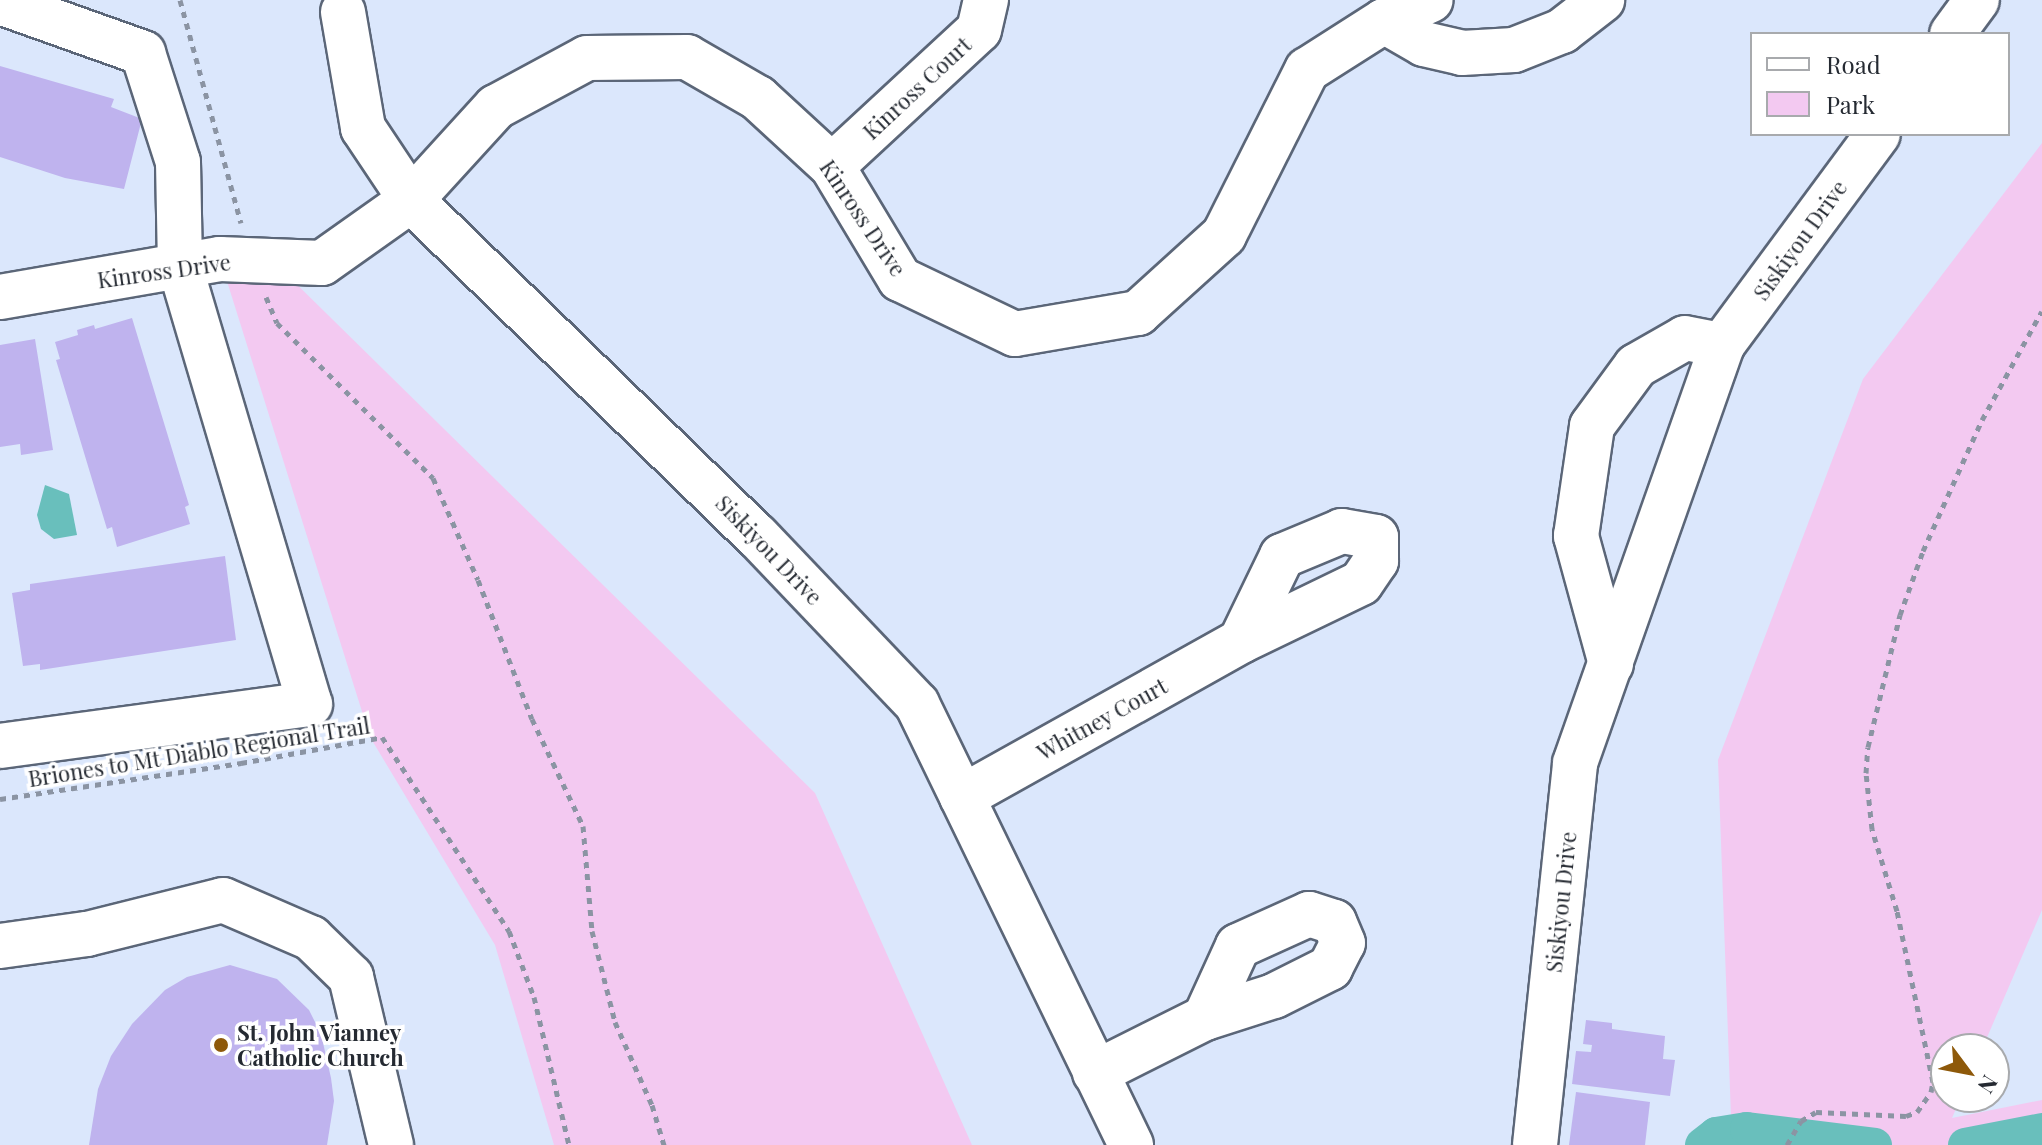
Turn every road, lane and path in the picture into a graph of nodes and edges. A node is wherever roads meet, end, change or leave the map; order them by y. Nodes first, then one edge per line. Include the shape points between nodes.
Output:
1 (180, 0) edge
2 (986, 0) edge
3 (1431, 0) edge
4 (1602, 0) edge
5 (1977, 0) edge
6 (0, 2) edge
7 (343, 12) dead end
8 (1384, 21) junction
9 (1953, 32) edge
10 (1877, 136) edge
11 (832, 166) junction
12 (411, 200) junction
13 (251, 260) junction
14 (180, 266) junction
15 (0, 297) edge
16 (2042, 311) edge
17 (1722, 345) junction
18 (1241, 641) dead end
19 (1611, 664) junction
20 (0, 746) edge
21 (962, 797) junction
22 (0, 799) edge
23 (0, 946) edge
24 (1205, 1018) dead end
25 (1095, 1073) junction
26 (391, 1145) edge
27 (569, 1145) edge
28 (664, 1145) edge
29 (1131, 1145) edge
30 (1535, 1145) edge
31 (1787, 1145) edge

1 - 13 path
2 - 11 street, Kinross Court via 979,30
3 - 8 street, Kinross Drive
4 - 8 street via 1562,31 1514,50 1462,53 1424,44
5 - 9 street
6 - 14 street via 143,53 178,162
7 - 12 street, Siskiyou Drive via 363,128
8 - 11 street, Kinross Drive via 1307,70 1224,235 1138,313 1015,334 900,279
10 - 17 street, Siskiyou Drive
11 - 12 street, Kinross Drive via 758,98 687,57 587,58 496,107
12 - 13 street, Kinross Drive via 322,263
12 - 21 street, Siskiyou Drive via 757,536 917,704
13 - 14 street, Kinross Drive
13 - 28 path via 277,323 433,478 532,719 583,826 596,946 615,1022
14 - 15 street, Kinross Drive
14 - 20 street via 310,704
16 - 31 path via 1982,420 1923,551 1900,615 1868,747 1872,829 1897,911 1931,1092 1917,1112 1906,1116 1816,1112 1801,1121
17 - 19 street, Siskiyou Drive
17 - 19 street via 1685,338 1636,366 1592,426 1576,536
18 - 21 street, Whitney Court
19 - 30 street, Siskiyou Drive via 1575,763
21 - 25 street, Siskiyou Drive
22 - 27 path, Briones to Mt Diablo Regional Trail via 382,737 509,931 534,997
23 - 26 street via 87,934 223,900 311,938 351,977
24 - 25 street
25 - 29 street, Siskiyou Drive

